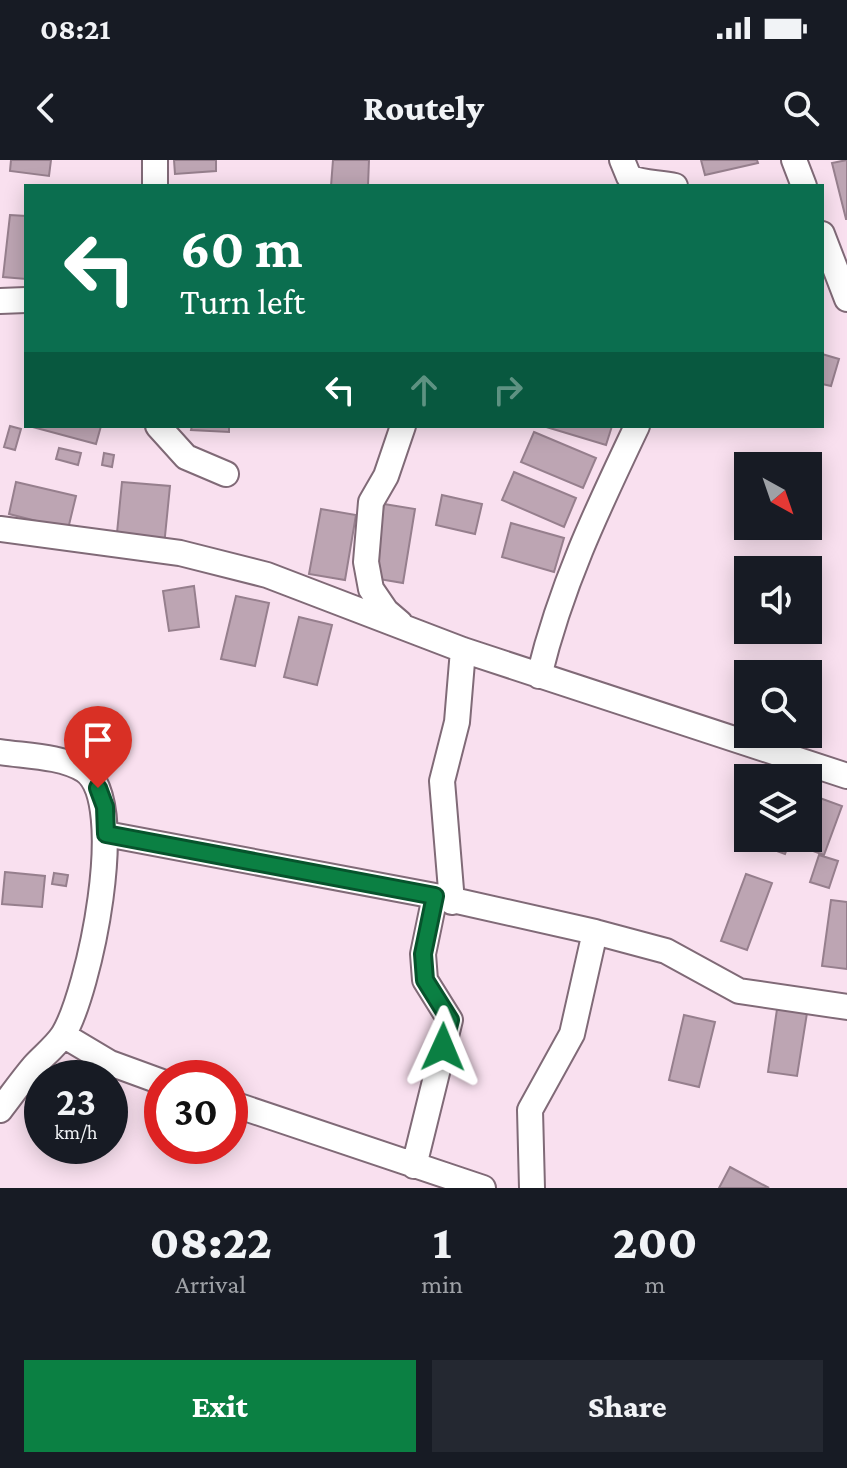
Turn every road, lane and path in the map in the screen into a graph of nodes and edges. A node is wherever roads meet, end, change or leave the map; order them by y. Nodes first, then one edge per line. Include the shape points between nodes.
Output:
1 (155, 160) edge
2 (622, 160) edge
3 (794, 160) edge
4 (155, 184) edge
5 (667, 184) edge
6 (803, 184) edge
7 (824, 239) edge
8 (845, 291) edge
9 (24, 300) edge
10 (0, 301) edge
11 (160, 428) edge
12 (402, 428) edge
13 (636, 428) edge
14 (226, 474) dead end
15 (0, 529) edge
16 (411, 632) junction
17 (463, 650) junction
18 (539, 676) junction
19 (0, 752) edge
20 (847, 776) edge
21 (106, 834) junction
22 (443, 899) junction
23 (595, 932) junction
24 (847, 1007) edge
25 (63, 1035) junction
26 (144, 1075) edge
27 (248, 1109) edge
28 (0, 1110) edge
29 (414, 1166) junction
30 (483, 1188) edge
31 (532, 1188) edge

1 - 4 street
2 - 5 street via 629,177
3 - 6 street
7 - 8 street
9 - 10 street
11 - 14 street via 186,457
12 - 16 street via 371,502 366,562 371,589 386,611
13 - 18 street via 579,547
15 - 16 street via 180,553 236,566
16 - 17 street
17 - 18 street
17 - 22 street via 457,722 442,781
18 - 20 street
19 - 21 street via 86,771 105,807
21 - 22 street
21 - 25 street via 89,964
22 - 23 street
22 - 29 street via 423,954 425,980 450,1020
23 - 24 street via 666,951 739,991
23 - 31 street via 572,1034 530,1110
25 - 26 street via 110,1063
25 - 28 street
27 - 29 street
29 - 30 street

